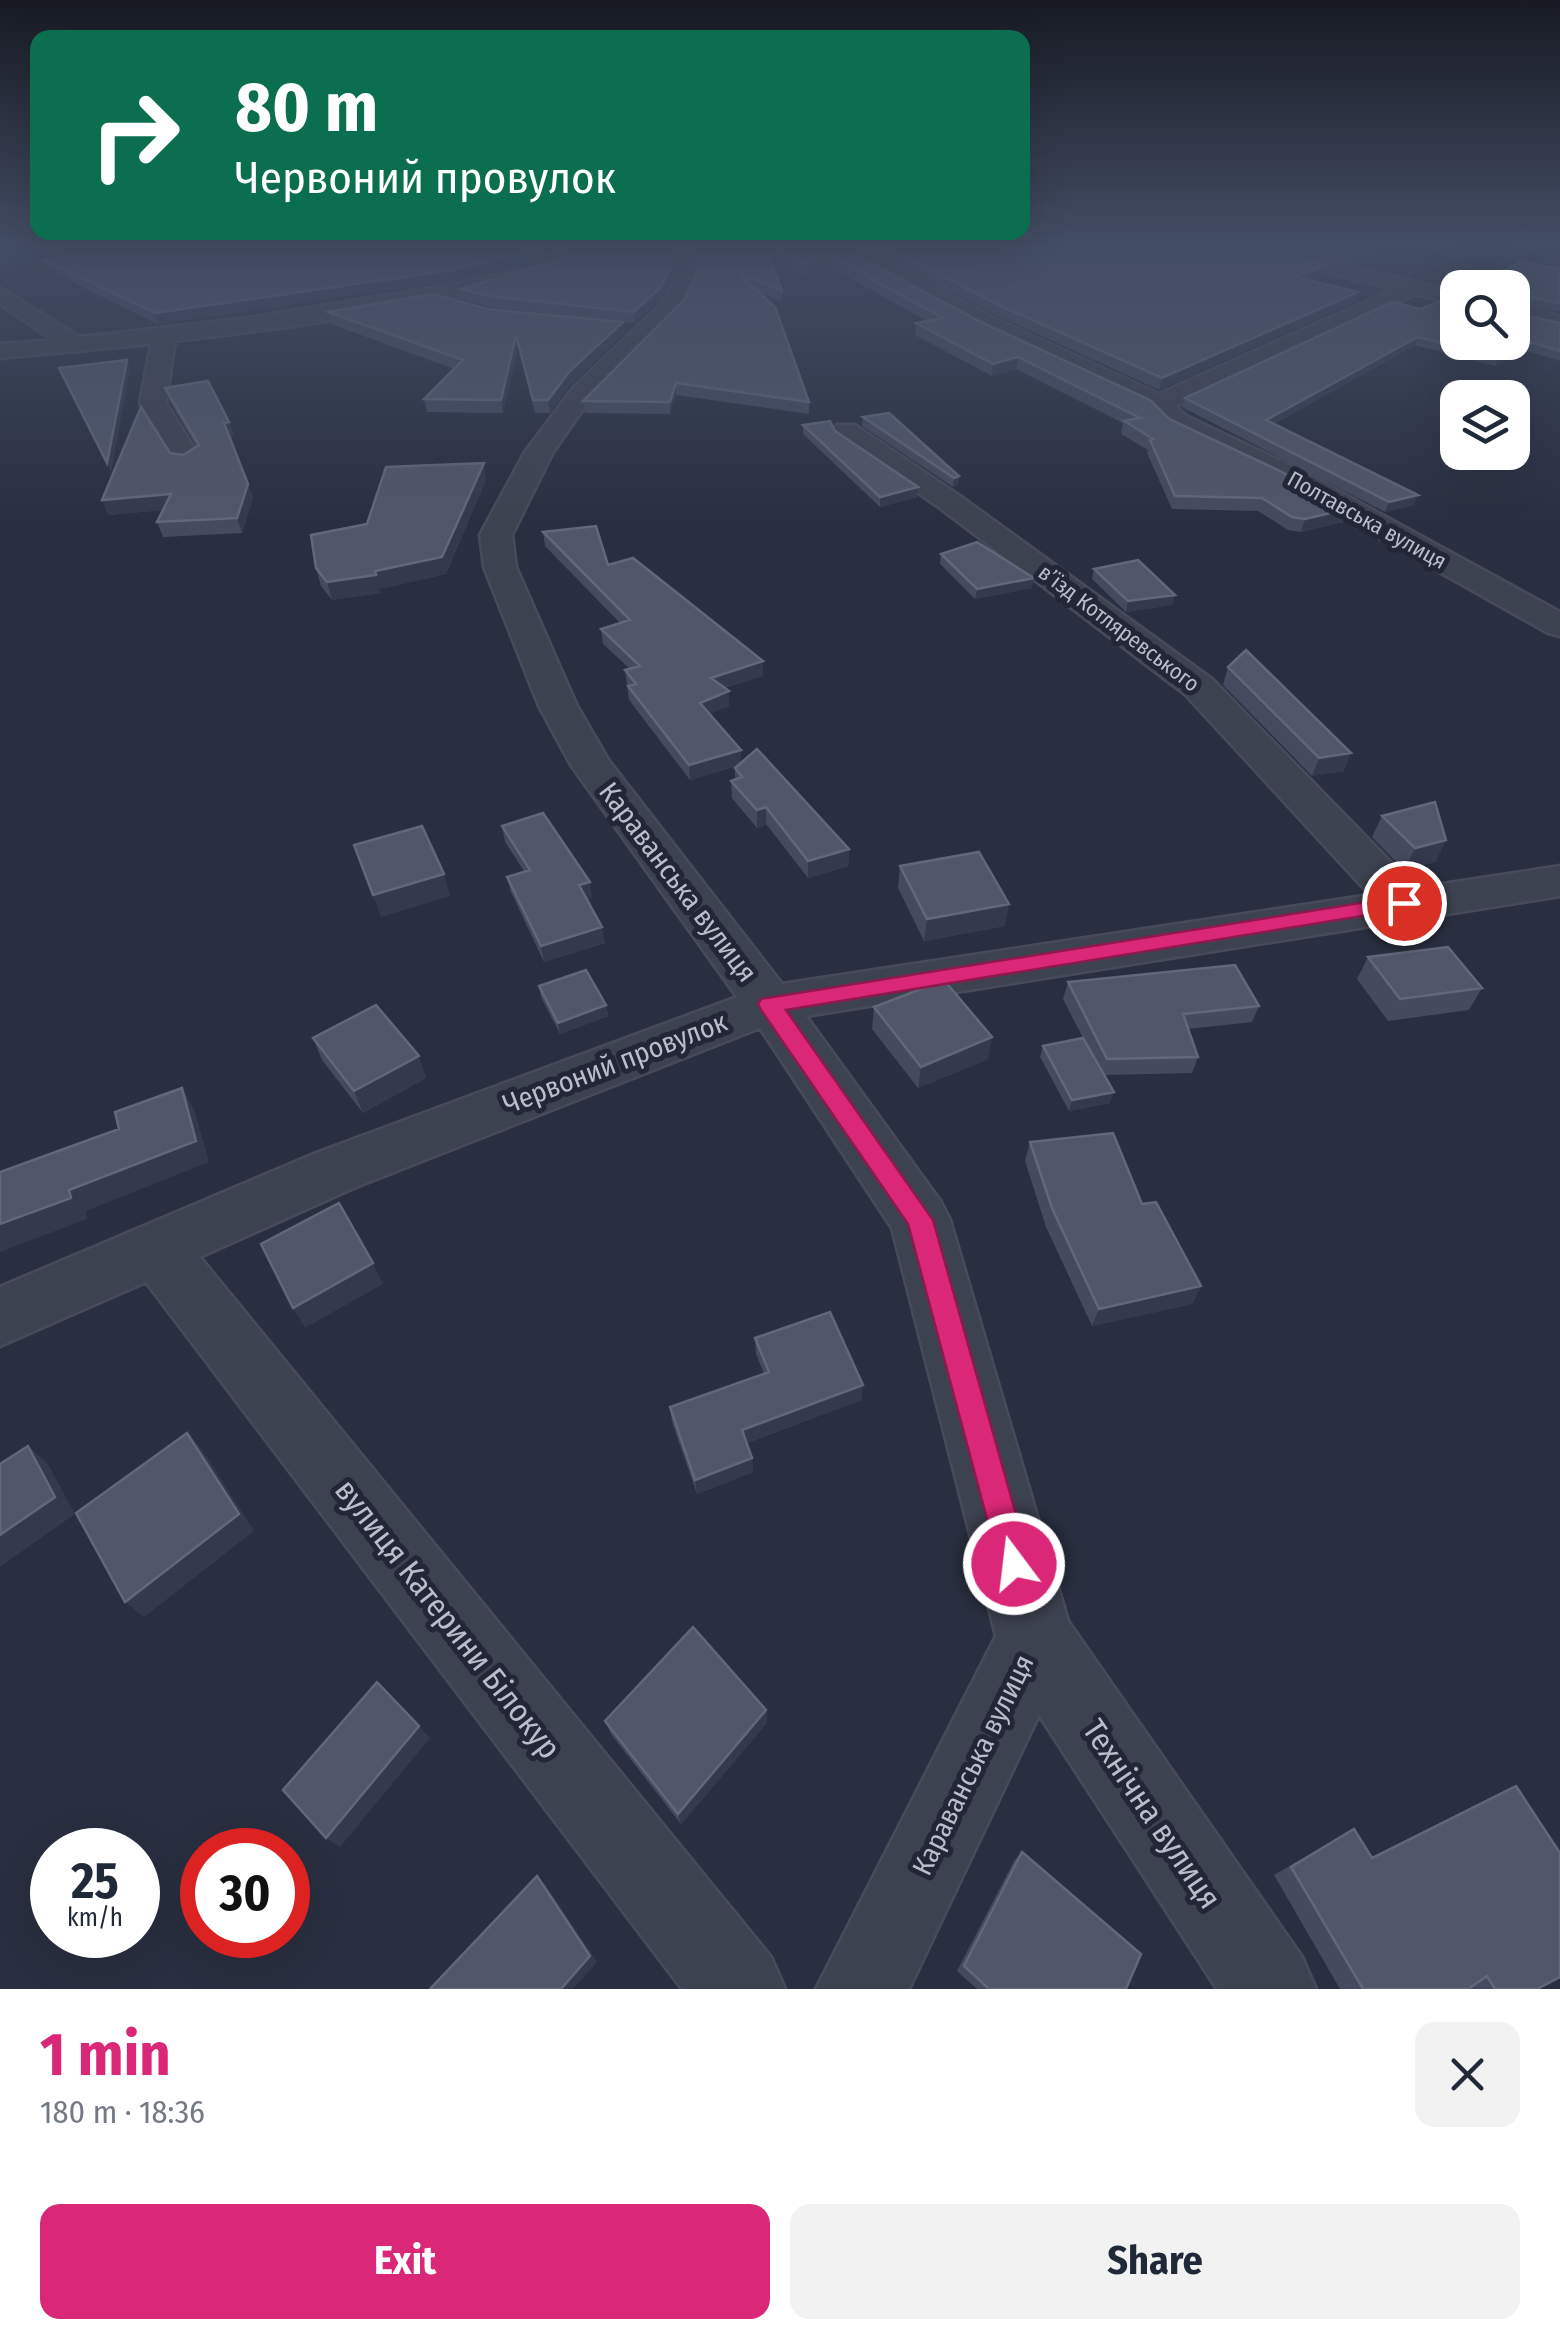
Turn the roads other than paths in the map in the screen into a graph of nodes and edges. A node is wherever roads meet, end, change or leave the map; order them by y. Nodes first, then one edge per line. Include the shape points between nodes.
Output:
1 (62, 336) edge
2 (180, 336) edge
3 (640, 336) edge
4 (1013, 336) edge
5 (1309, 336) edge
6 (164, 338) junction
7 (76, 345) junction
8 (0, 351) edge
9 (1159, 404) junction
10 (846, 431) dead end
11 (186, 458) edge
12 (1560, 626) edge
13 (1560, 881) edge
14 (1404, 903) junction
15 (770, 1004) junction
16 (156, 1248) junction
17 (0, 1317) edge
18 (1035, 1640) junction
19 (739, 1989) edge
20 (862, 1989) edge
21 (1270, 1989) edge

1 - 7 street
2 - 6 street
3 - 15 street, Караванська вулиця via 582,393 539,452 496,534 500,568 558,706 591,765
4 - 9 street, Полтавська вулиця
5 - 9 street
6 - 7 street
6 - 11 street via 153,403
7 - 8 street
9 - 12 street, Полтавська вулиця via 1177,422
10 - 14 street, в’їзд Котляревського via 1200,687
13 - 14 street, Червоний провулок
14 - 15 street, Червоний провулок
15 - 16 street, Червоний провулок via 336,1170
15 - 18 street, Караванська вулиця via 920,1220
16 - 17 street, Червоний провулок
16 - 19 street, вулиця Катерини Білокур
18 - 20 street, Караванська вулиця
18 - 21 street, Технічна вулиця

